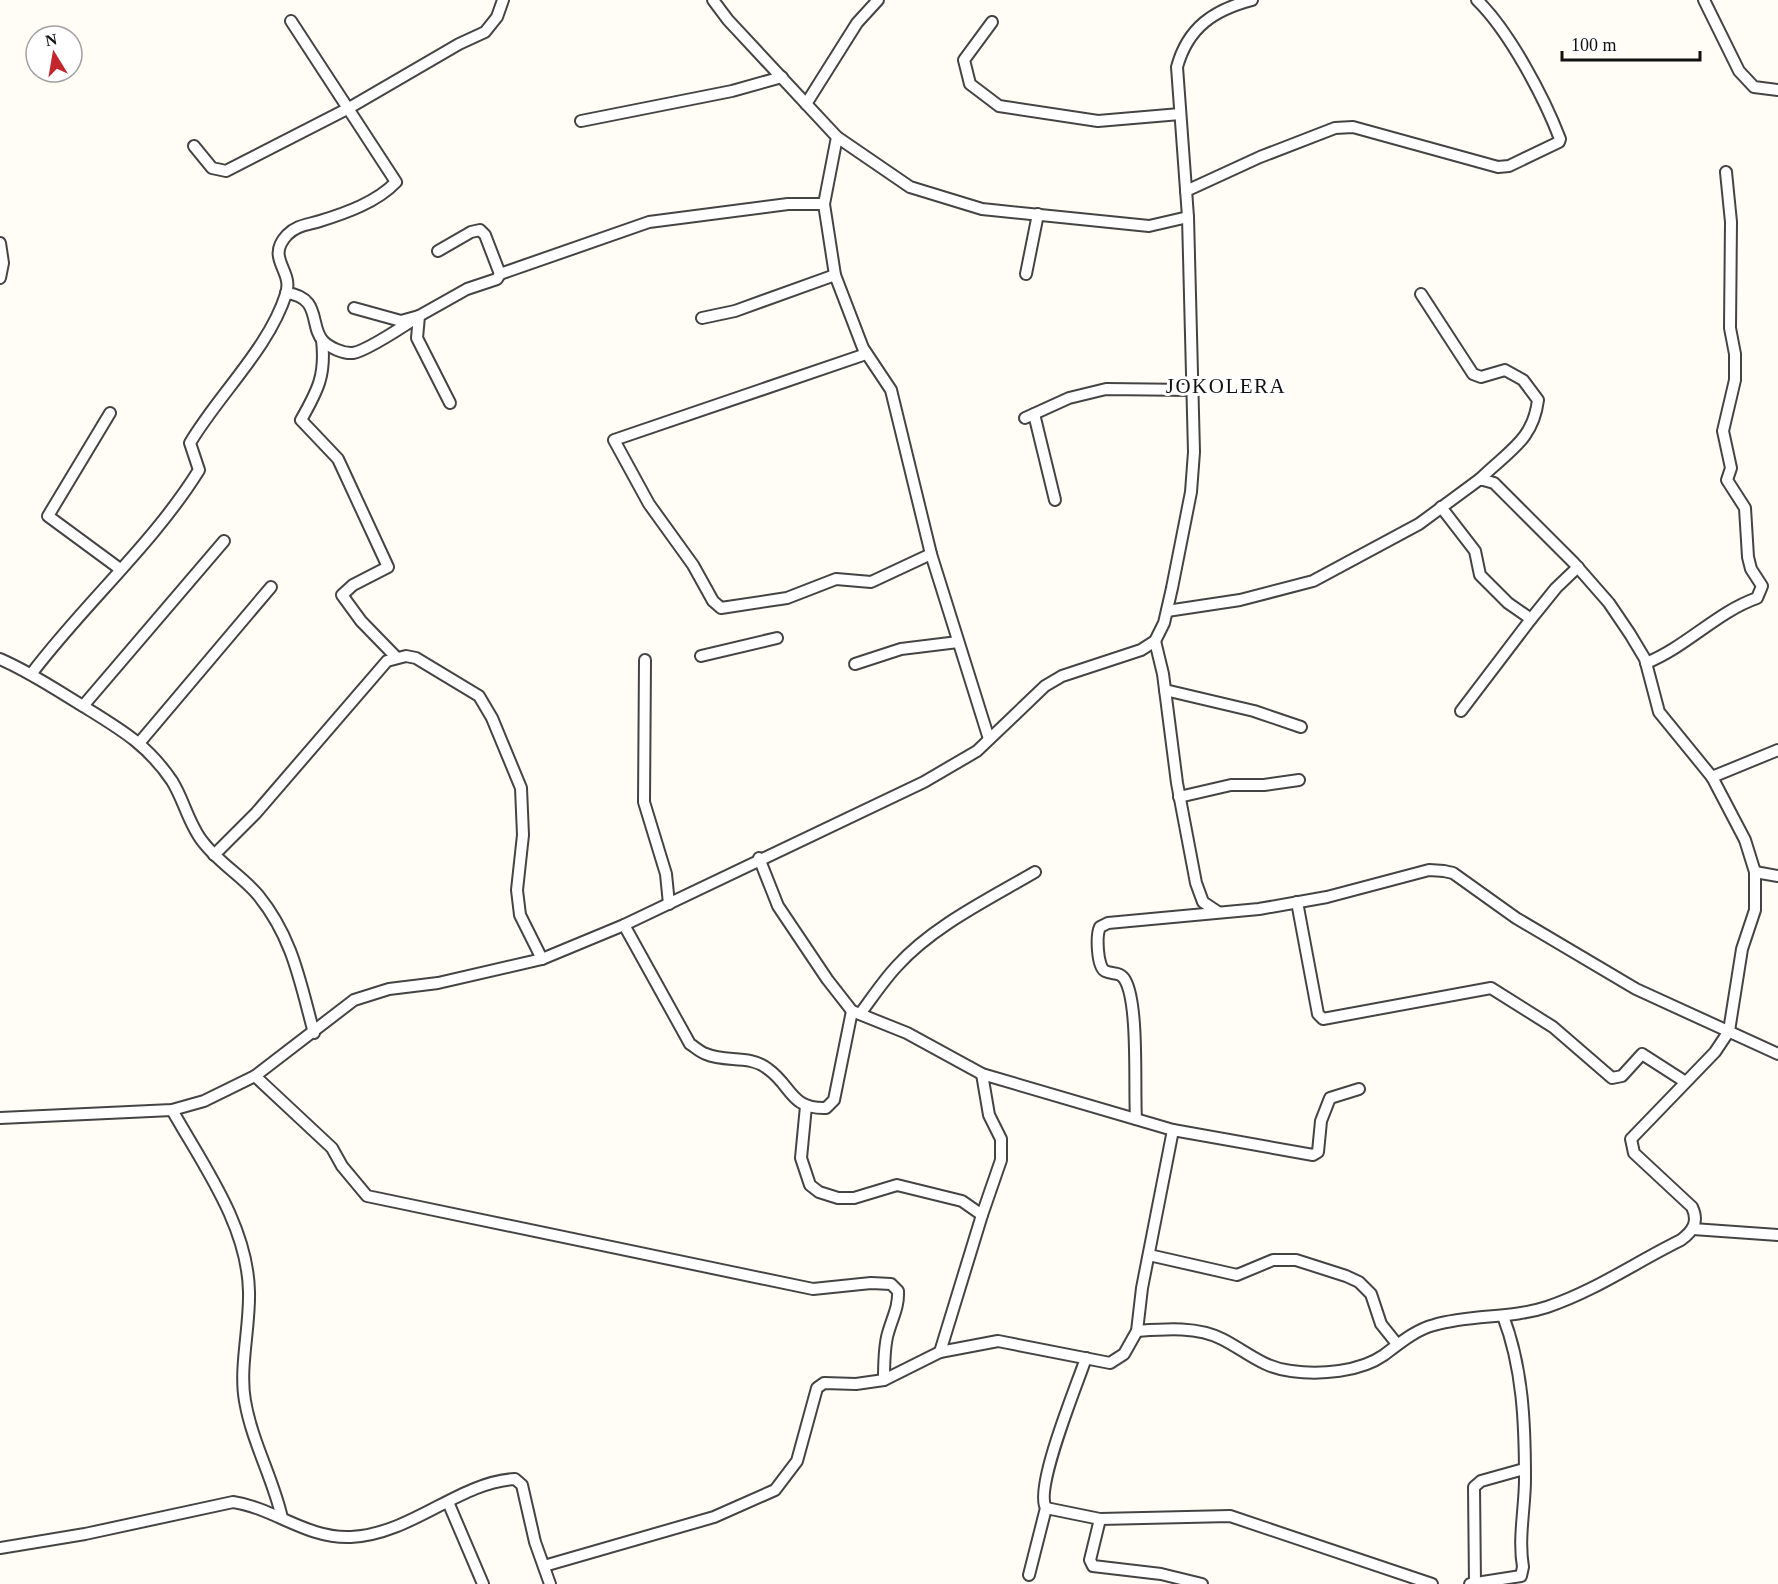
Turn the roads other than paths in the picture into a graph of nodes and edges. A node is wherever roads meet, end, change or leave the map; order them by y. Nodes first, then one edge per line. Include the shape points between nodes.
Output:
1 (503, 0) edge
2 (713, 0) edge
3 (878, 0) edge
4 (1252, 0) edge
5 (1477, 0) edge
6 (1704, 0) edge
7 (291, 21) dead end
8 (992, 22) dead end
9 (782, 77) junction
10 (1778, 90) edge
11 (806, 104) junction
12 (349, 108) junction
13 (1180, 114) junction
14 (581, 121) dead end
15 (837, 137) junction
16 (194, 146) dead end
17 (1726, 172) dead end
18 (1186, 190) junction
19 (824, 204) junction
20 (1038, 214) junction
21 (1188, 217) junction
22 (0, 243) edge
23 (438, 252) dead end
24 (500, 274) junction
25 (1026, 274) dead end
26 (835, 275) junction
27 (0, 278) edge
28 (286, 293) junction
29 (1421, 294) dead end
30 (354, 308) dead end
31 (418, 316) junction
32 (702, 318) dead end
33 (322, 340) junction
34 (866, 354) junction
35 (1192, 390) junction
36 (752, 399) dead end
37 (450, 403) dead end
38 (110, 413) dead end
39 (661, 421) dead end
40 (1480, 479) junction
41 (1055, 500) dead end
42 (1441, 507) junction
43 (224, 541) dead end
44 (930, 554) junction
45 (1578, 567) junction
46 (120, 569) junction
47 (272, 587) dead end
48 (1167, 611) junction
49 (1532, 619) junction
50 (777, 638) dead end
51 (1155, 641) junction
52 (958, 642) junction
53 (701, 656) dead end
54 (396, 657) junction
55 (0, 658) edge
56 (645, 660) dead end
57 (1647, 663) junction
58 (855, 664) dead end
59 (32, 673) junction
60 (1165, 690) junction
61 (83, 706) junction
62 (1461, 711) dead end
63 (1301, 728) dead end
64 (989, 740) junction
65 (140, 742) junction
66 (1778, 750) edge
67 (1712, 777) junction
68 (1299, 780) dead end
69 (1179, 797) junction
70 (214, 855) junction
71 (759, 858) junction
72 (1035, 872) dead end
73 (1755, 872) junction
74 (1778, 876) edge
75 (1297, 902) junction
76 (669, 903) junction
77 (1220, 913) junction
78 (624, 925) junction
79 (542, 959) junction
80 (856, 1013) junction
81 (1729, 1031) junction
82 (314, 1033) junction
83 (1778, 1054) edge
84 (982, 1074) junction
85 (255, 1076) junction
86 (1684, 1081) junction
87 (1359, 1089) dead end
88 (806, 1106) junction
89 (172, 1110) junction
90 (0, 1118) edge
91 (1136, 1119) junction
92 (1173, 1130) junction
93 (982, 1215) junction
94 (1694, 1229) junction
95 (1778, 1235) edge
96 (1149, 1255) junction
97 (1503, 1316) junction
98 (1137, 1331) junction
99 (1397, 1344) junction
100 (940, 1352) junction
101 (1086, 1358) junction
102 (884, 1380) junction
103 (1524, 1469) junction
104 (448, 1502) junction
105 (1046, 1508) junction
106 (282, 1518) junction
107 (1100, 1519) junction
108 (0, 1548) edge
109 (544, 1566) junction
110 (1029, 1575) dead end
111 (483, 1584) edge
112 (550, 1584) edge
113 (1202, 1584) edge
114 (1432, 1584) edge
115 (1470, 1584) edge
116 (1474, 1584) edge

1 - 12 street via 485,32
2 - 9 street
3 - 11 street via 857,23
4 - 13 street via 1220,9 1181,50 1177,67
5 - 18 street via 1492,15 1542,94 1559,142 1509,166 1498,167 1364,129 1335,128
6 - 10 street via 1739,70 1754,87
7 - 12 street
8 - 13 street via 964,60 970,84 999,106 1098,121
9 - 11 street
9 - 14 street
11 - 15 street
12 - 16 street via 226,171 212,168
12 - 28 street via 396,182 386,194 336,216 297,226 288,234 279,245 278,255 287,279
13 - 18 street
15 - 19 street
15 - 20 street via 910,187 982,209
17 - 57 street via 1731,222 1730,328 1735,354 1735,380 1723,431 1731,468 1727,480 1745,508 1748,557 1762,586 1757,598
18 - 21 street
19 - 24 street via 788,204 649,222
19 - 26 street
20 - 21 street via 1149,226
20 - 25 street
21 - 35 street
22 - 27 street
23 - 24 street via 480,230
24 - 31 street via 497,279 467,289
26 - 32 street via 735,311
26 - 34 street
28 - 33 street via 299,295 309,305
28 - 46 street via 272,327 190,443 199,470 178,504
29 - 40 street via 1473,374 1480,377 1505,370 1523,380 1538,400 1536,420 1527,436
30 - 31 street via 401,321
31 - 33 street via 354,353 341,352
31 - 37 street via 417,338
33 - 54 street via 325,364 319,389 301,420 338,459 388,567 342,595
34 - 44 street via 891,390
34 - 44 street via 614,440 649,504 721,608 787,598 836,579 871,582
35 - 41 street via 1106,389 1069,398 1030,416
35 - 48 street via 1191,492
36 - 39 street via 725,411
38 - 46 street via 48,516
40 - 42 street
40 - 45 street via 1494,483
42 - 48 street via 1419,524 1313,581 1240,600
42 - 49 street via 1475,551 1480,575 1508,603
43 - 61 street
44 - 52 street
45 - 49 street
45 - 57 street via 1609,603
46 - 59 street
47 - 65 street
48 - 51 street
49 - 62 street
50 - 53 street
51 - 60 street
51 - 64 street via 1141,650 1062,676 1045,686
52 - 58 street via 901,649
52 - 64 street
54 - 70 street via 387,661 256,813
54 - 79 street via 426,662 485,703 521,788 523,835 517,890 520,915
55 - 59 street
56 - 76 street via 644,802 666,874
57 - 67 street via 1659,712
59 - 61 street
60 - 63 street via 1254,711
60 - 69 street
61 - 65 street
64 - 71 street via 968,758 924,783
65 - 70 street via 171,781 201,840
66 - 67 street
67 - 73 street via 1745,840
68 - 69 street via 1231,785
69 - 77 street via 1196,883 1203,902
70 - 82 street via 258,894 282,931 295,956
71 - 76 street
71 - 80 street via 778,906 827,979
72 - 80 street via 913,951
73 - 74 street
73 - 81 street via 1755,910 1742,949
75 - 77 street
75 - 81 street via 1429,870 1453,873 1525,924 1636,989
75 - 86 street via 1318,1014 1323,1019 1491,988 1553,1027 1612,1078 1622,1076 1642,1054
76 - 78 street
77 - 91 street via 1108,923 1098,929 1102,969 1120,974 1127,983 1135,1048
78 - 79 street
78 - 88 street via 690,1044 706,1054 742,1059 768,1069
79 - 82 street via 367,995 354,1000
80 - 84 street via 908,1033
80 - 88 street via 834,1100 826,1108
81 - 83 street
81 - 86 street via 1715,1052
82 - 85 street
84 - 91 street
84 - 93 street via 988,1115 1002,1148
85 - 89 street via 204,1101
85 - 102 street via 316,1131 367,1196 813,1289 891,1284 898,1291 898,1306 885,1347
86 - 94 street via 1633,1134 1630,1143 1638,1157 1690,1203 1695,1212
87 - 92 street via 1330,1098 1318,1152 1313,1155
88 - 93 street via 801,1158 810,1185 819,1192 854,1198 897,1185 962,1201
89 - 90 street
89 - 106 street via 212,1180 243,1252 249,1293 244,1398
91 - 92 street
92 - 96 street
93 - 100 street
94 - 95 street
94 - 97 street via 1681,1240 1582,1293 1547,1307
96 - 98 street
96 - 99 street via 1237,1275 1273,1260 1296,1260 1346,1276 1371,1294 1381,1324
97 - 99 street via 1433,1325
97 - 103 street via 1514,1345 1521,1390
98 - 99 street via 1202,1332 1222,1339 1254,1360 1291,1371 1361,1366
98 - 101 street via 1114,1362
100 - 101 street via 998,1341
100 - 102 street
101 - 105 street via 1044,1479
102 - 109 street via 824,1383 817,1388 797,1461 785,1480 764,1496 714,1517
103 - 116 street via 1481,1480 1474,1487
103 - 116 street via 1521,1576
104 - 106 street via 408,1523 352,1537 307,1530
104 - 109 street via 505,1480 519,1481
104 - 111 street
105 - 107 street
105 - 110 street
106 - 108 street via 233,1502
107 - 113 street via 1090,1560 1093,1566 1161,1574
107 - 114 street via 1230,1516
109 - 112 street
115 - 116 street

